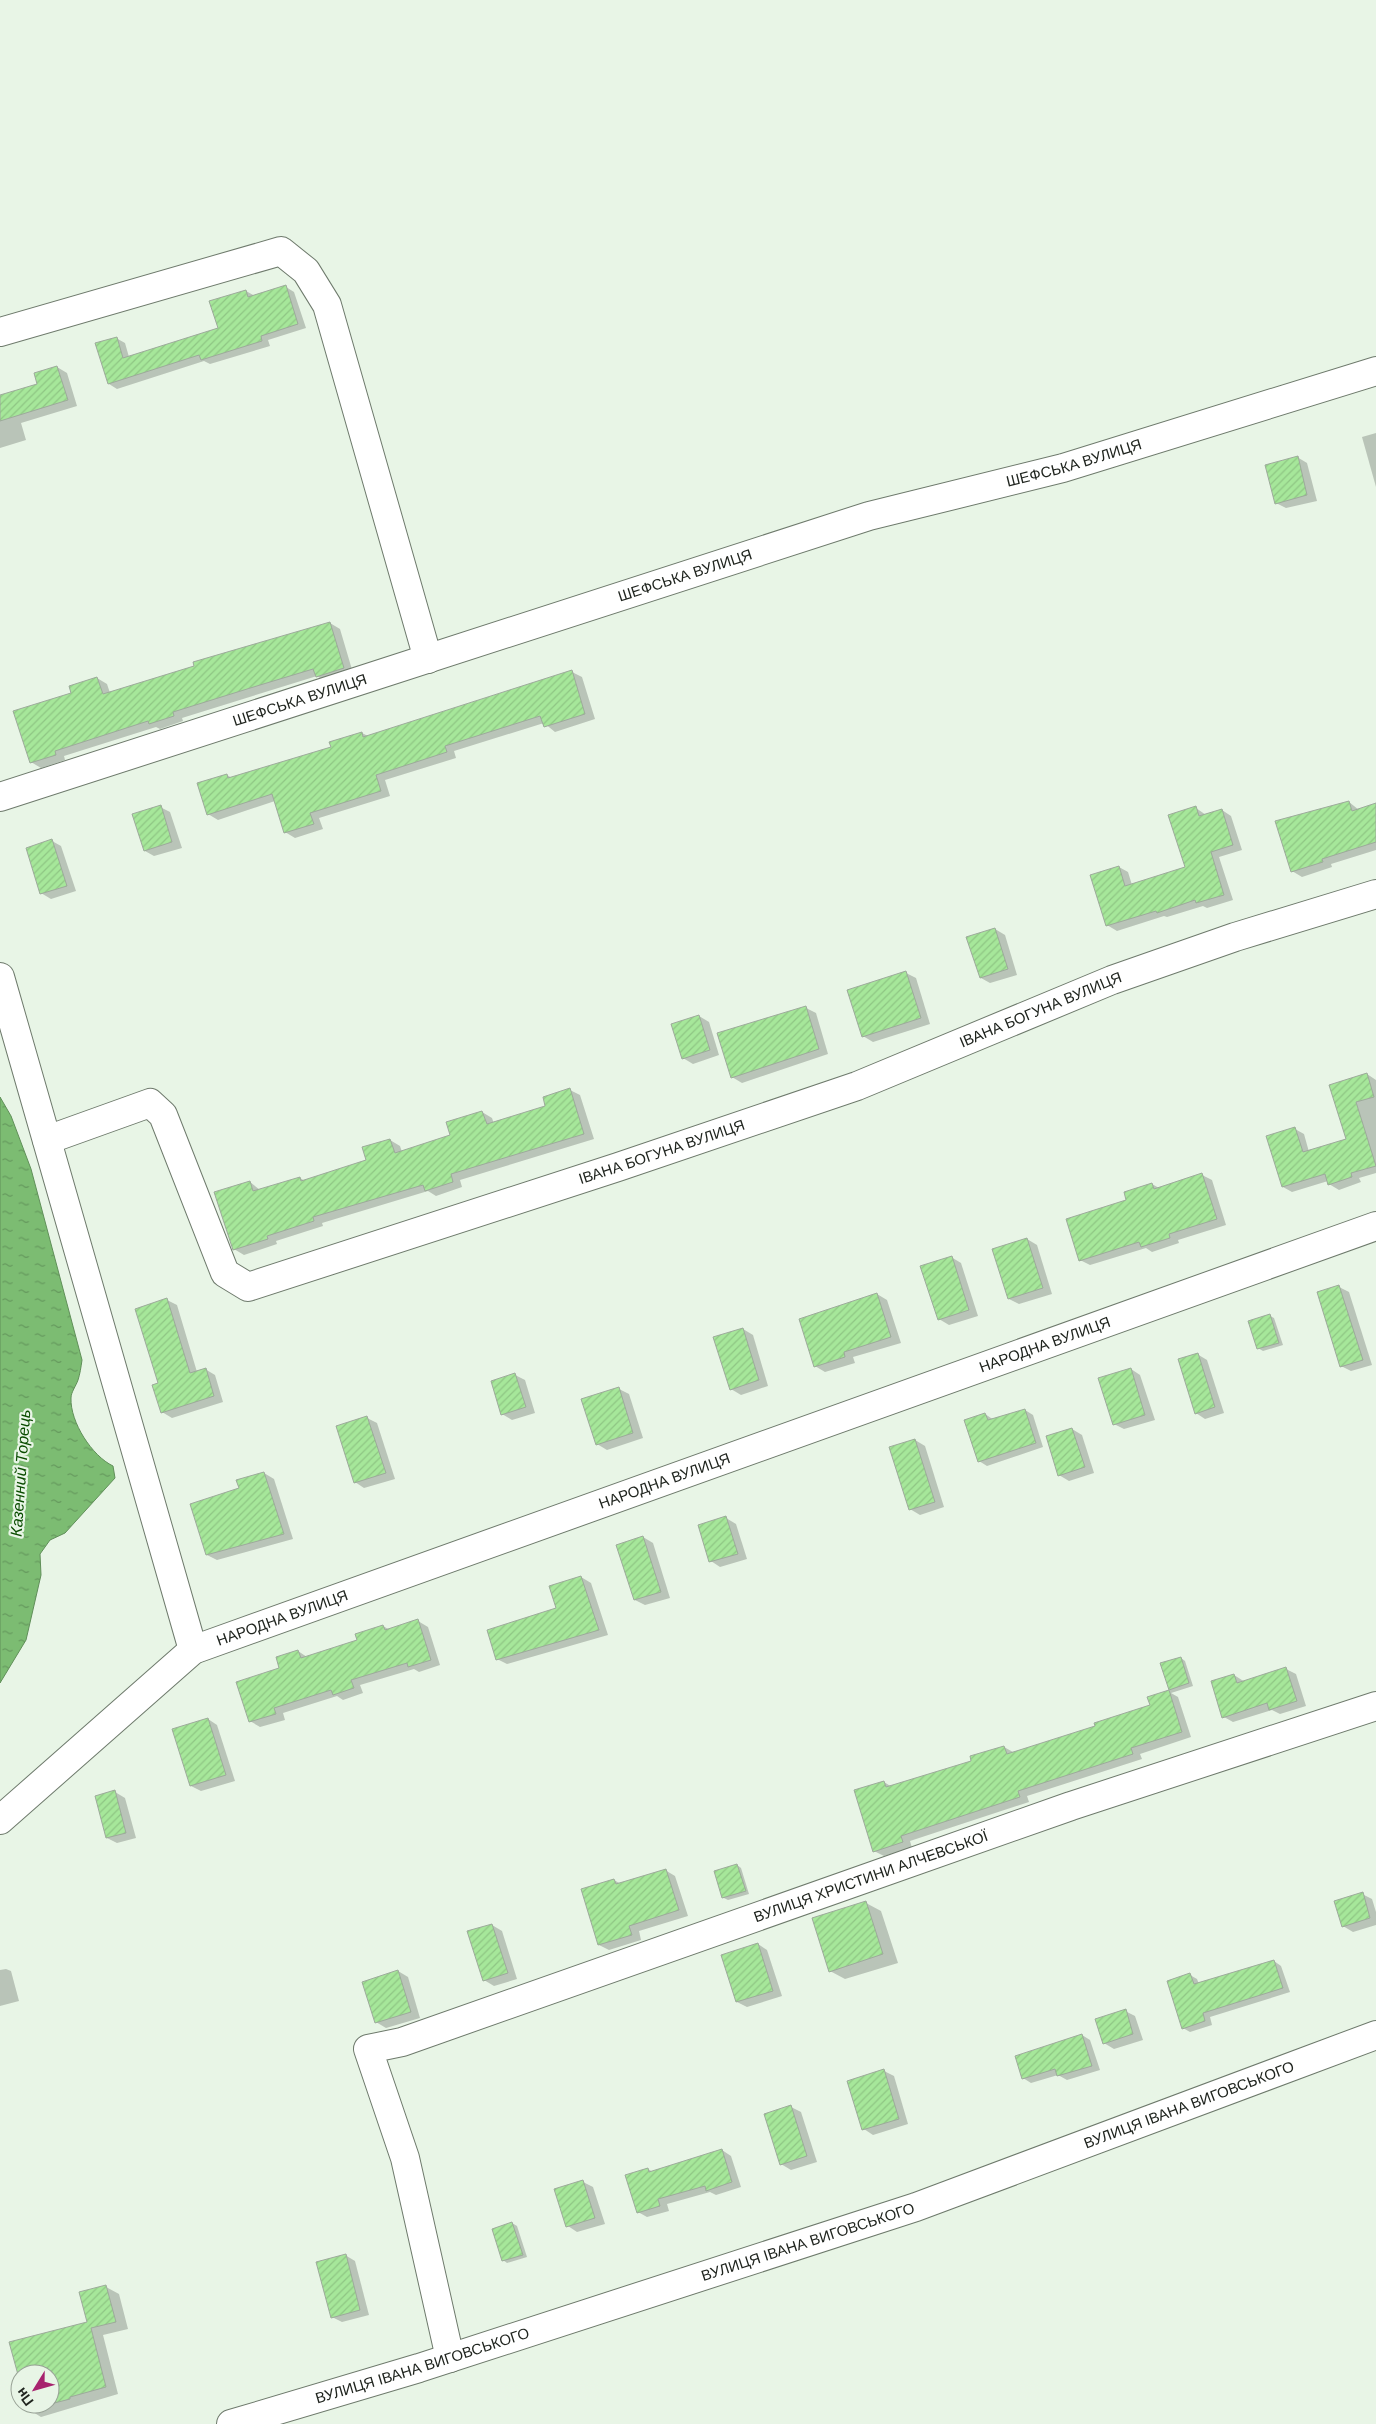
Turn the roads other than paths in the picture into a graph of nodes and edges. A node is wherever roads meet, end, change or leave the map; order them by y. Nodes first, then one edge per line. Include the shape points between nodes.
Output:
1 (0, 332) edge
2 (1376, 371) edge
3 (428, 659) junction
4 (0, 796) edge
5 (1376, 894) edge
6 (0, 977) edge
7 (47, 1140) junction
8 (1376, 1226) edge
9 (193, 1650) junction
10 (1376, 1706) edge
11 (0, 1820) edge
12 (1376, 2035) edge
13 (450, 2358) junction
14 (230, 2424) edge

1 - 3 street via 281,251 306,271 327,305
2 - 3 street, ШЕФСЬКА ВУЛИЦЯ via 1063,468 869,516
3 - 4 street, ШЕФСЬКА ВУЛИЦЯ
5 - 7 street, ІВАНА БОГУНА ВУЛИЦЯ via 1234,937 1112,980 857,1086 248,1287 224,1273 163,1115 150,1103
6 - 7 street
7 - 9 street
8 - 9 street, НАРОДНА ВУЛИЦЯ
9 - 11 street, НАРОДНА ВУЛИЦЯ
10 - 13 street, ВУЛИЦЯ ХРИСТИНИ АЛЧЕВСЬКОЇ via 1071,1806 402,2042 368,2049 405,2158
12 - 13 street, ВУЛИЦЯ ІВАНА ВИГОВСЬКОГО via 916,2207
13 - 14 street, ВУЛИЦЯ ІВАНА ВИГОВСЬКОГО

